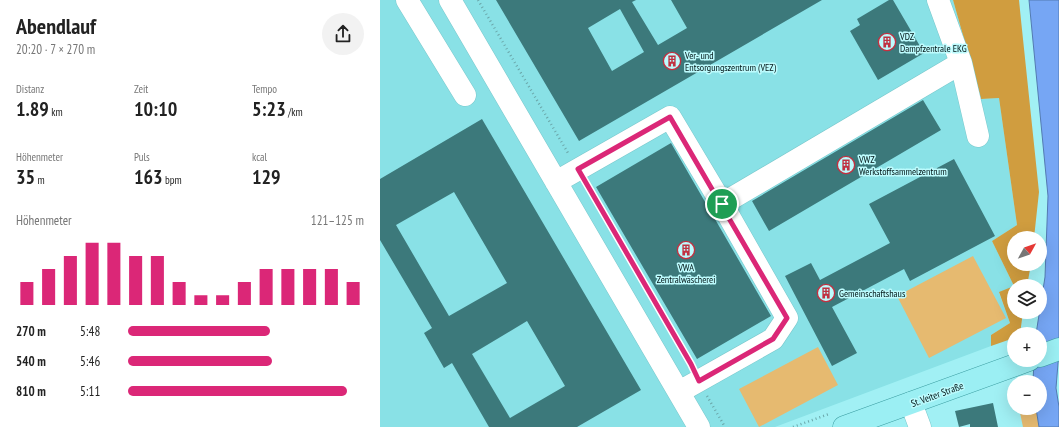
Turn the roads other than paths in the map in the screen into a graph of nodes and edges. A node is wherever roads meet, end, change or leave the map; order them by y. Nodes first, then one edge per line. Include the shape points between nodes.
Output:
1 (407, 0) edge
2 (450, 0) edge
3 (938, 0) edge
4 (960, 63) junction
5 (465, 95) dead end
6 (978, 136) dead end
7 (556, 182) junction
8 (722, 204) junction
9 (1059, 349) edge
10 (1047, 353) edge
11 (1010, 367) edge
12 (679, 392) junction
13 (911, 403) junction
14 (699, 427) edge
15 (844, 427) edge
16 (920, 427) edge

1 - 5 lane
2 - 7 lane
3 - 4 lane
4 - 6 lane
4 - 8 lane
7 - 8 lane via 670,117
7 - 12 lane
8 - 12 lane via 787,318 773,339
9 - 10 main road
11 - 13 main road, St. Veiter Straße
12 - 14 lane
13 - 15 main road, St. Veiter Straße
13 - 16 lane

